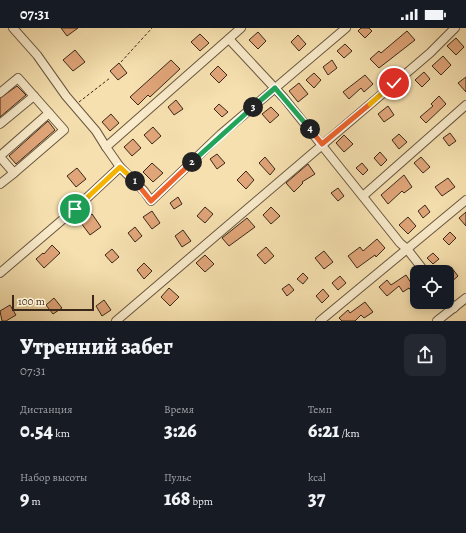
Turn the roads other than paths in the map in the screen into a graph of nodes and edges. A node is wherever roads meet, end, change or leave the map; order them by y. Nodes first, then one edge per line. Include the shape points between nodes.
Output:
1 (14, 28) edge
2 (241, 28) edge
3 (346, 28) edge
4 (455, 28) edge
5 (229, 39) junction
6 (275, 88) junction
7 (0, 93) edge
8 (34, 96) junction
9 (466, 105) edge
10 (49, 113) junction
11 (0, 124) edge
12 (322, 144) junction
13 (106, 147) junction
14 (0, 156) edge
15 (120, 167) junction
16 (14, 173) junction
17 (0, 184) edge
18 (363, 196) junction
19 (466, 200) edge
20 (407, 249) junction
21 (420, 265) edge
22 (0, 273) edge
23 (466, 298) edge
24 (454, 308) edge
25 (453, 309) edge
26 (116, 321) edge
27 (320, 321) edge
28 (437, 321) edge

1 - 13 lane via 38,55
2 - 5 lane
3 - 6 lane
4 - 12 lane via 430,53
5 - 6 lane
5 - 13 lane
6 - 12 lane
6 - 15 lane via 221,134 151,201
7 - 8 lane via 18,78
8 - 10 lane
8 - 11 lane
9 - 18 lane
10 - 14 lane
10 - 16 lane via 64,130
12 - 18 lane
12 - 26 lane
13 - 15 lane
14 - 16 lane
15 - 22 lane
16 - 17 lane
18 - 20 lane
19 - 20 lane
20 - 21 lane
20 - 27 lane
23 - 24 lane
25 - 28 lane

